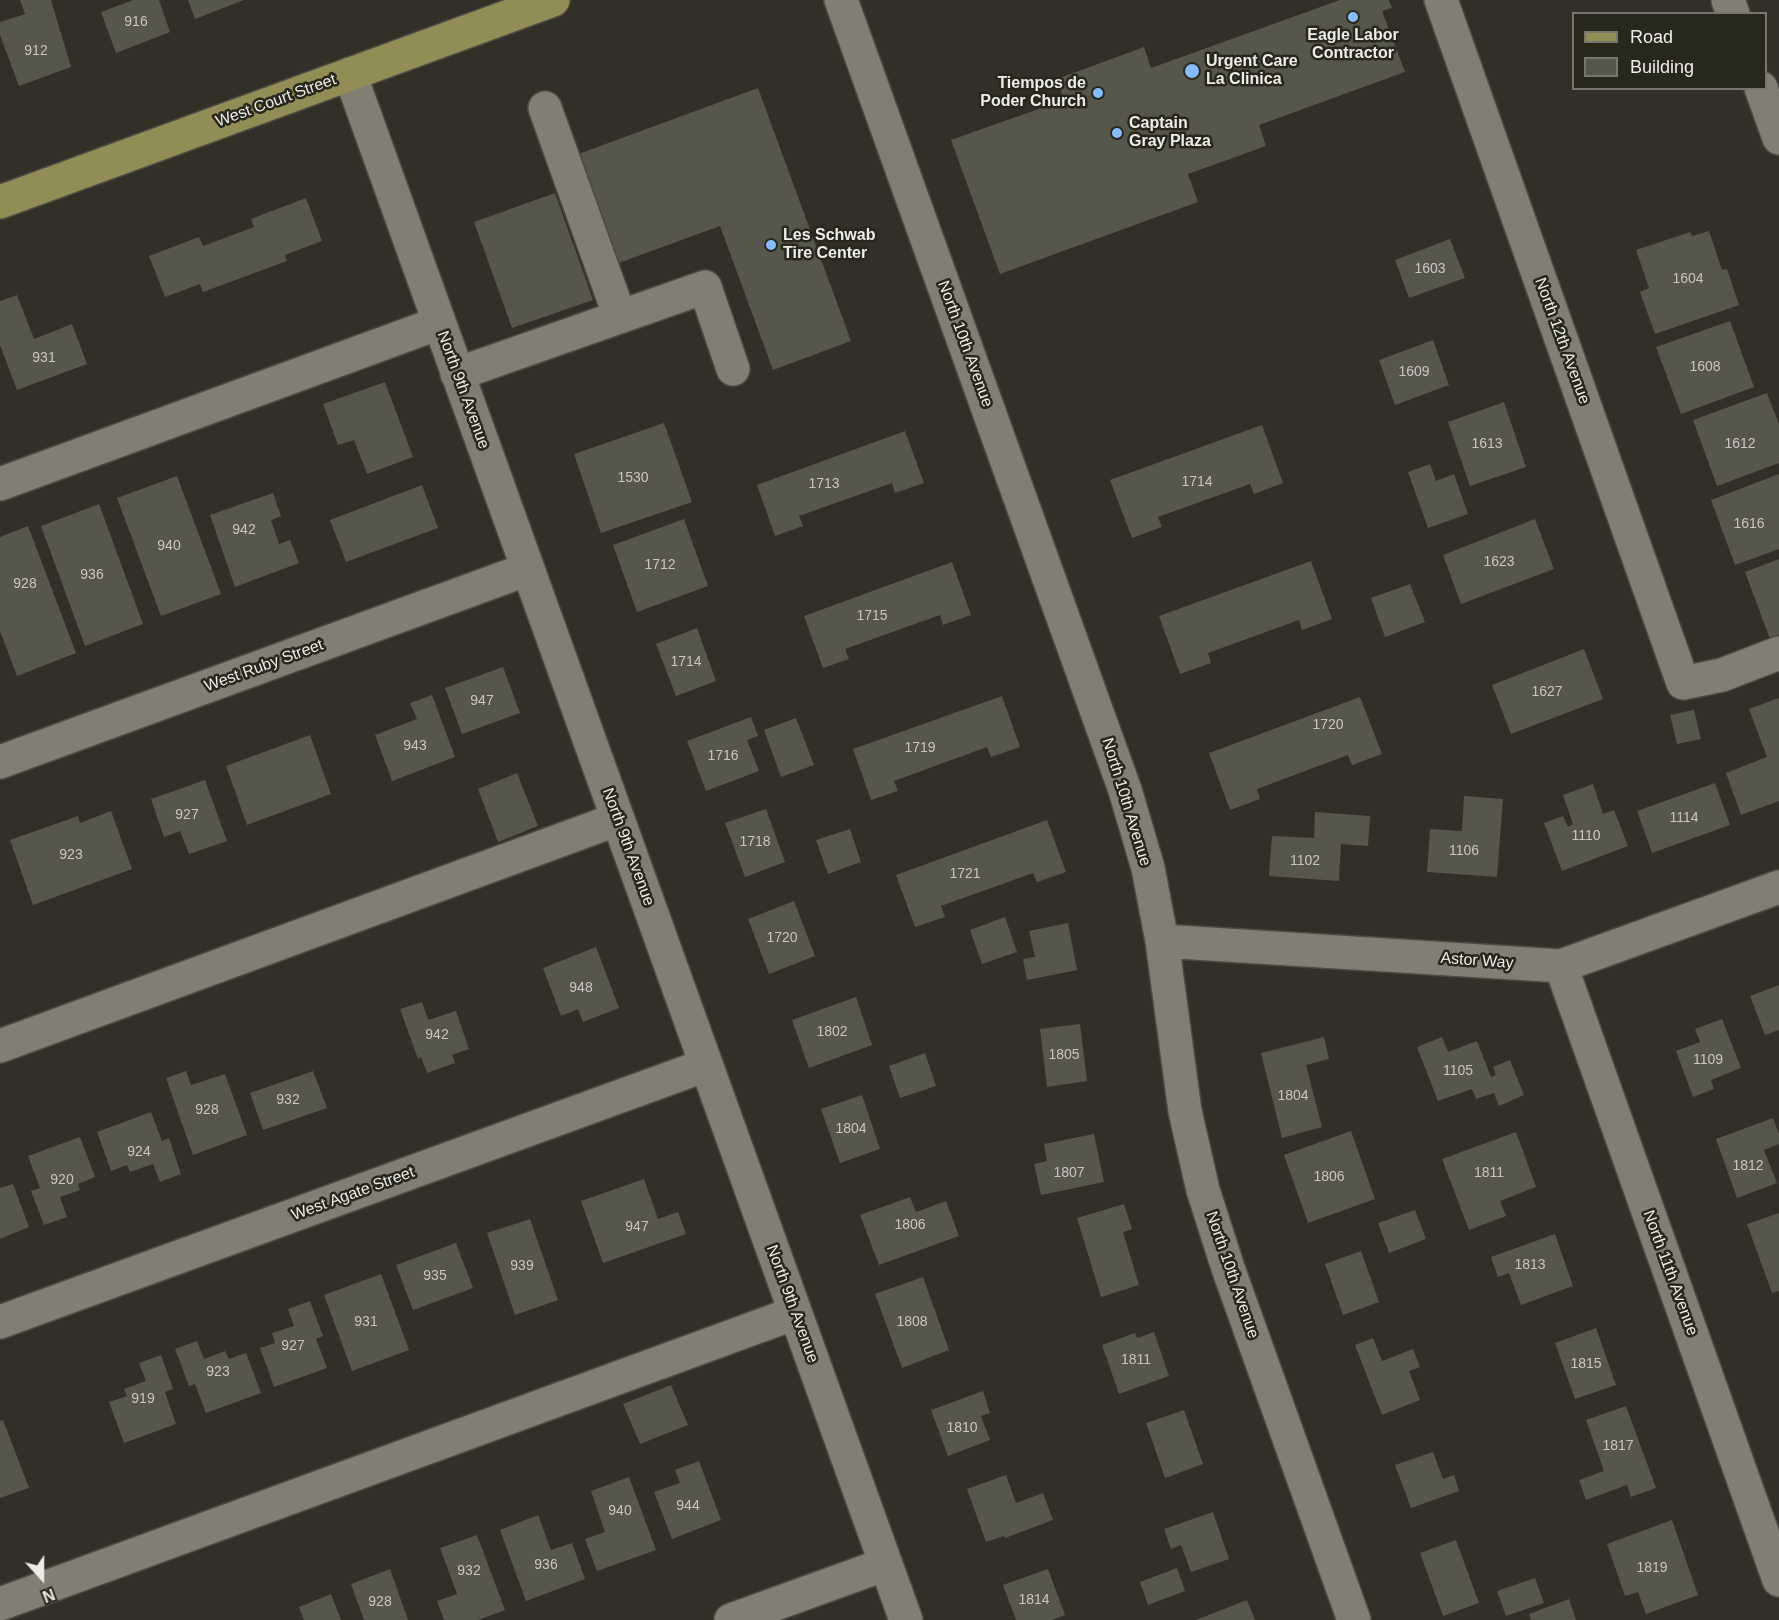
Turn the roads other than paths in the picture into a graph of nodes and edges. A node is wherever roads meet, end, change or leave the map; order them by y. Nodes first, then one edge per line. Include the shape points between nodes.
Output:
1 (841, 0) edge
2 (1441, 0) edge
3 (536, 3) edge
4 (350, 74) junction
5 (1762, 90) edge
6 (545, 108) dead end
7 (1779, 138) edge
8 (0, 202) edge
9 (620, 317) junction
10 (439, 323) junction
11 (733, 369) dead end
12 (458, 374) junction
13 (0, 484) edge
14 (528, 569) junction
15 (1779, 653) edge
16 (0, 762) edge
17 (618, 819) junction
18 (1779, 887) edge
19 (1162, 941) junction
20 (1562, 966) junction
21 (0, 1046) edge
22 (706, 1065) junction
23 (795, 1313) junction
24 (0, 1322) edge
25 (886, 1564) junction
26 (1779, 1580) edge
27 (0, 1604) edge
28 (731, 1620) edge
29 (906, 1620) edge
30 (1354, 1620) edge

1 - 19 street, North 10th Avenue via 1125,790 1148,868
2 - 15 street, North 12th Avenue via 1683,683 1722,675
3 - 4 main road, West Court Street
4 - 8 main road, West Court Street
4 - 10 street, North 9th Avenue
5 - 7 street
6 - 9 street
9 - 11 street via 705,287
9 - 12 street
10 - 12 street, North 9th Avenue
10 - 13 street
12 - 14 street, North 9th Avenue
14 - 16 street, West Ruby Street
14 - 17 street, North 9th Avenue
17 - 21 street
17 - 22 street, North 9th Avenue
18 - 20 street, Astor Way
19 - 20 street, Astor Way
19 - 30 street, North 10th Avenue via 1185,1111 1203,1190
20 - 26 street, North 11th Avenue
22 - 23 street, North 9th Avenue
22 - 24 street, West Agate Street
23 - 25 street, North 9th Avenue
23 - 27 street
25 - 28 street
25 - 29 street, North 9th Avenue

